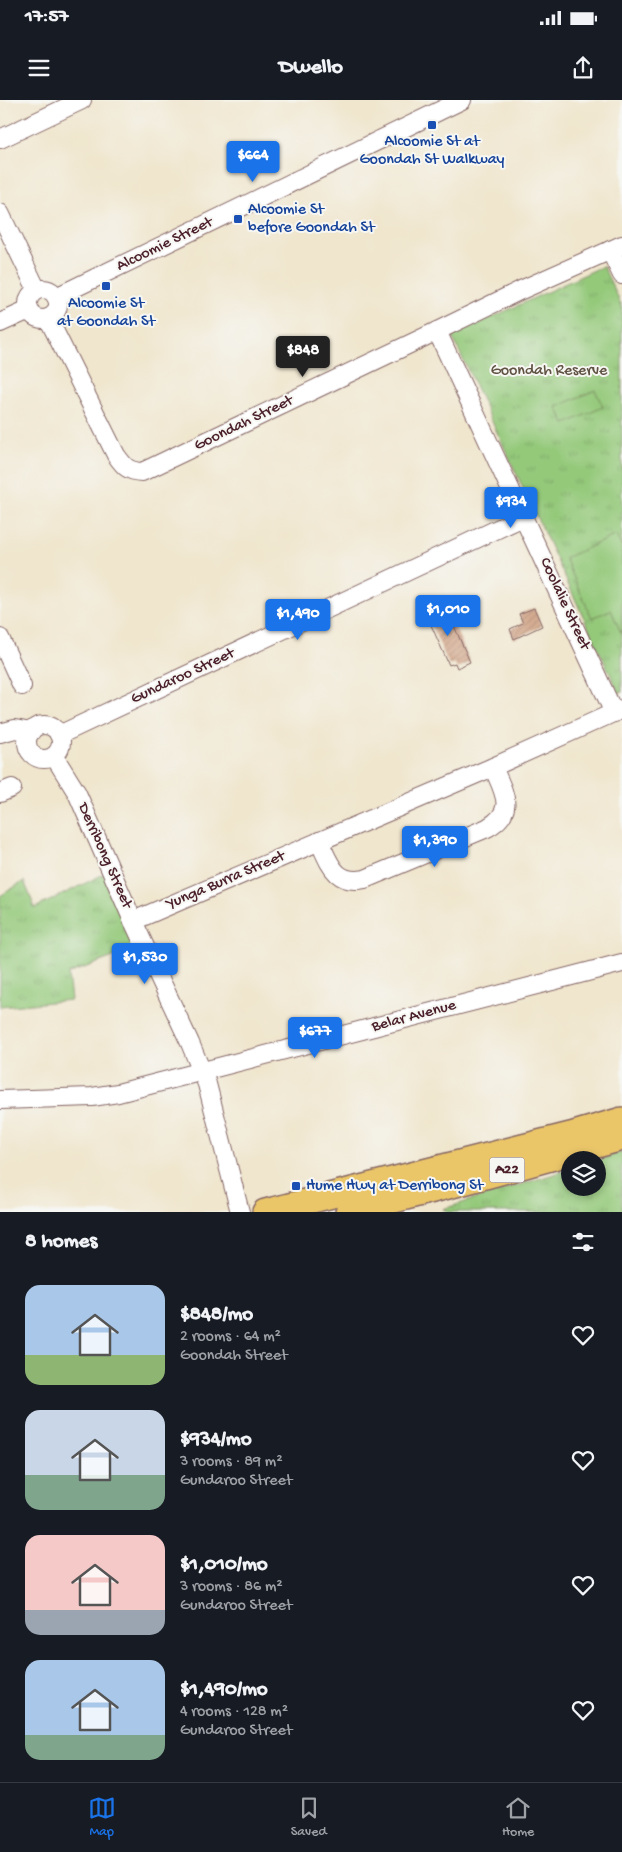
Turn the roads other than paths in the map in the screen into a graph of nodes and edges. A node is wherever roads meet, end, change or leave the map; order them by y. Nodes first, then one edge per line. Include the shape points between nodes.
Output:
1 (82, 100) edge
2 (462, 100) edge
3 (0, 139) edge
4 (0, 213) edge
5 (616, 247) edge
6 (622, 275) edge
7 (37, 290) junction
8 (56, 297) junction
9 (29, 310) junction
10 (48, 318) junction
11 (0, 323) edge
12 (437, 332) junction
13 (523, 517) junction
14 (0, 638) edge
15 (22, 686) dead end
16 (618, 711) edge
17 (31, 732) junction
18 (0, 733) edge
19 (59, 735) junction
20 (54, 756) junction
21 (494, 767) junction
22 (319, 841) junction
23 (133, 921) junction
24 (622, 963) edge
25 (202, 1072) junction
26 (0, 1100) edge
27 (622, 1120) edge
28 (622, 1138) edge
29 (240, 1212) edge
30 (265, 1212) edge
31 (348, 1212) edge

1 - 3 street
2 - 8 street, Alcoomie Street
4 - 7 street
5 - 6 street
5 - 12 street, Goondah Street
7 - 8 street via 46,289
7 - 9 street via 28,301
8 - 10 street via 56,311
9 - 10 street via 35,317
9 - 11 street
10 - 12 street, Goondah Street via 116,455 131,471 142,472
12 - 13 street, Coolalie Street
13 - 16 street, Coolalie Street
13 - 19 street, Gundaroo Street
14 - 15 street
16 - 21 street, Yunga Burra Street
17 - 18 street via 14,729
17 - 19 street via 46,726
17 - 20 street via 27,742 30,752 44,760
19 - 20 street via 60,746
20 - 23 street, Derribong Street via 77,793
21 - 22 street, Yunga Burra Street
21 - 22 street via 507,804 505,813 487,828 354,882 344,880 335,872
22 - 23 street, Yunga Burra Street
23 - 25 street, Derribong Street
24 - 25 street, Belar Avenue
25 - 26 street, Belar Avenue via 92,1097
25 - 29 street, Derribong Street
27 - 30 highway, A22
28 - 31 highway, A22

